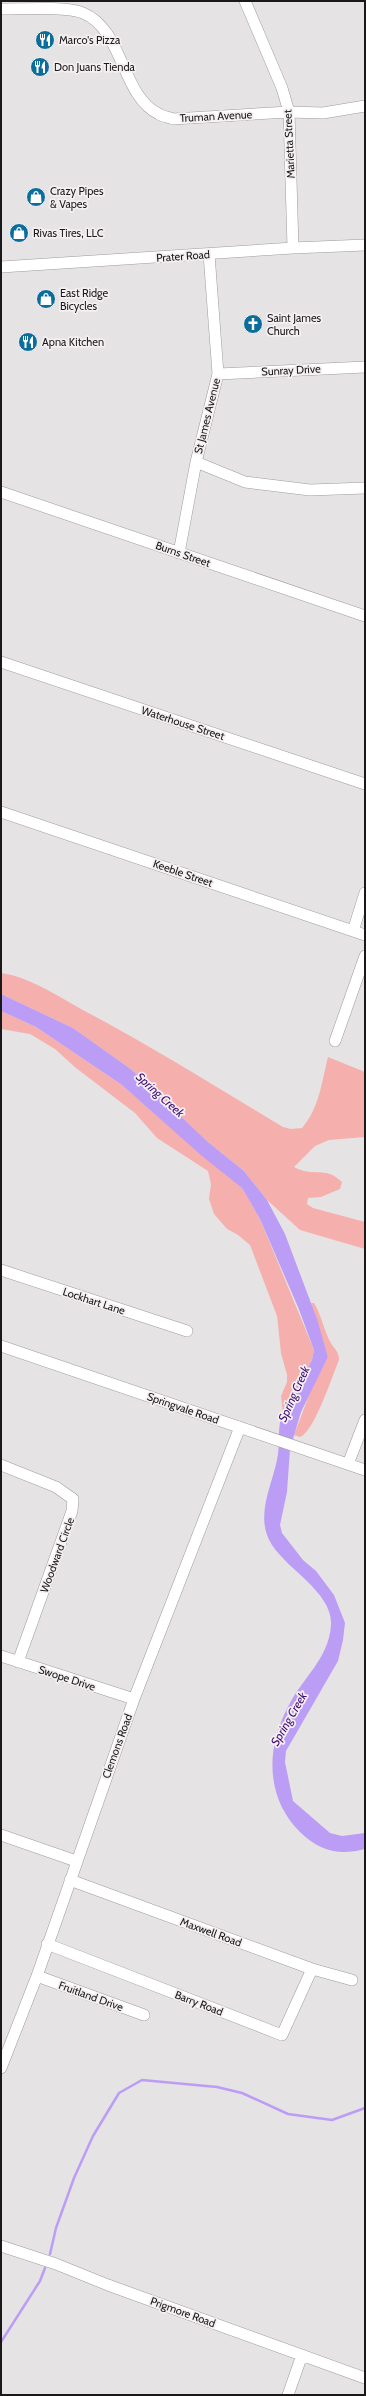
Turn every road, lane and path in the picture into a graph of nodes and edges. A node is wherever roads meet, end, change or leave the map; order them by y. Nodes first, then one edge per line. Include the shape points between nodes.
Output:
1 (245, 1) edge
2 (1, 9) edge
3 (365, 106) edge
4 (289, 112) junction
5 (365, 245) edge
6 (293, 248) junction
7 (209, 254) junction
8 (1, 267) edge
9 (365, 367) edge
10 (218, 374) junction
11 (196, 462) junction
12 (365, 488) edge
13 (1, 492) edge
14 (179, 553) junction
15 (365, 616) edge
16 (1, 662) edge
17 (365, 784) edge
18 (1, 812) edge
19 (365, 893) edge
20 (353, 931) junction
21 (365, 935) edge
22 (365, 956) edge
23 (335, 1041) dead end
24 (1, 1270) edge
25 (187, 1331) dead end
26 (1, 1346) edge
27 (365, 1420) edge
28 (240, 1427) junction
29 (348, 1464) junction
30 (1, 1465) edge
31 (365, 1470) edge
32 (1, 1656) edge
33 (18, 1662) junction
34 (134, 1699) junction
35 (1, 1835) edge
36 (76, 1861) junction
37 (70, 1880) junction
38 (47, 1944) junction
39 (312, 1968) junction
40 (37, 1976) junction
41 (352, 1980) dead end
42 (144, 2015) dead end
43 (5, 2044) edge
44 (1, 2068) edge
45 (1, 2246) edge
46 (302, 2355) junction
47 (365, 2378) edge
48 (288, 2395) edge

1 - 4 street, Marietta Street via 282,88
2 - 4 street, Truman Avenue via 64,10 83,13 94,20 112,42 132,85 145,103 158,114 173,119
3 - 4 street, Truman Avenue via 323,113
4 - 6 street, Marietta Street
5 - 6 street, Prater Road
6 - 7 street, Prater Road
7 - 8 street, Prater Road
7 - 10 street, St James Avenue
9 - 10 street, Sunray Drive
10 - 11 street, St James Avenue
11 - 12 street via 245,482 310,490
11 - 14 street, St James Avenue
13 - 14 street, Burns Street
14 - 15 street, Burns Street
16 - 17 street, Waterhouse Street
18 - 20 street, Keeble Street
19 - 20 street
20 - 21 street, Keeble Street
22 - 23 street
24 - 25 street, Lockhart Lane
26 - 28 street, Springvale Road
27 - 29 street
28 - 29 street, Springvale Road
28 - 34 street, Clemons Road
29 - 31 street, Springvale Road
30 - 33 street, Woodward Circle via 56,1486 73,1499 72,1511
32 - 33 street, Swope Drive
33 - 34 street, Swope Drive
34 - 36 street, Clemons Road
35 - 36 street
36 - 37 street, Clemons Road
37 - 38 street, Clemons Road
37 - 39 street, Maxwell Road
38 - 39 street, Barry Road via 282,2035
38 - 40 street, Clemons Road
39 - 41 street, Maxwell Road
40 - 42 street, Fruitland Drive
40 - 43 street, Clemons Road
43 - 44 street, Clemons Road
45 - 46 street, Prigmore Road
46 - 47 street, Prigmore Road
46 - 48 street

